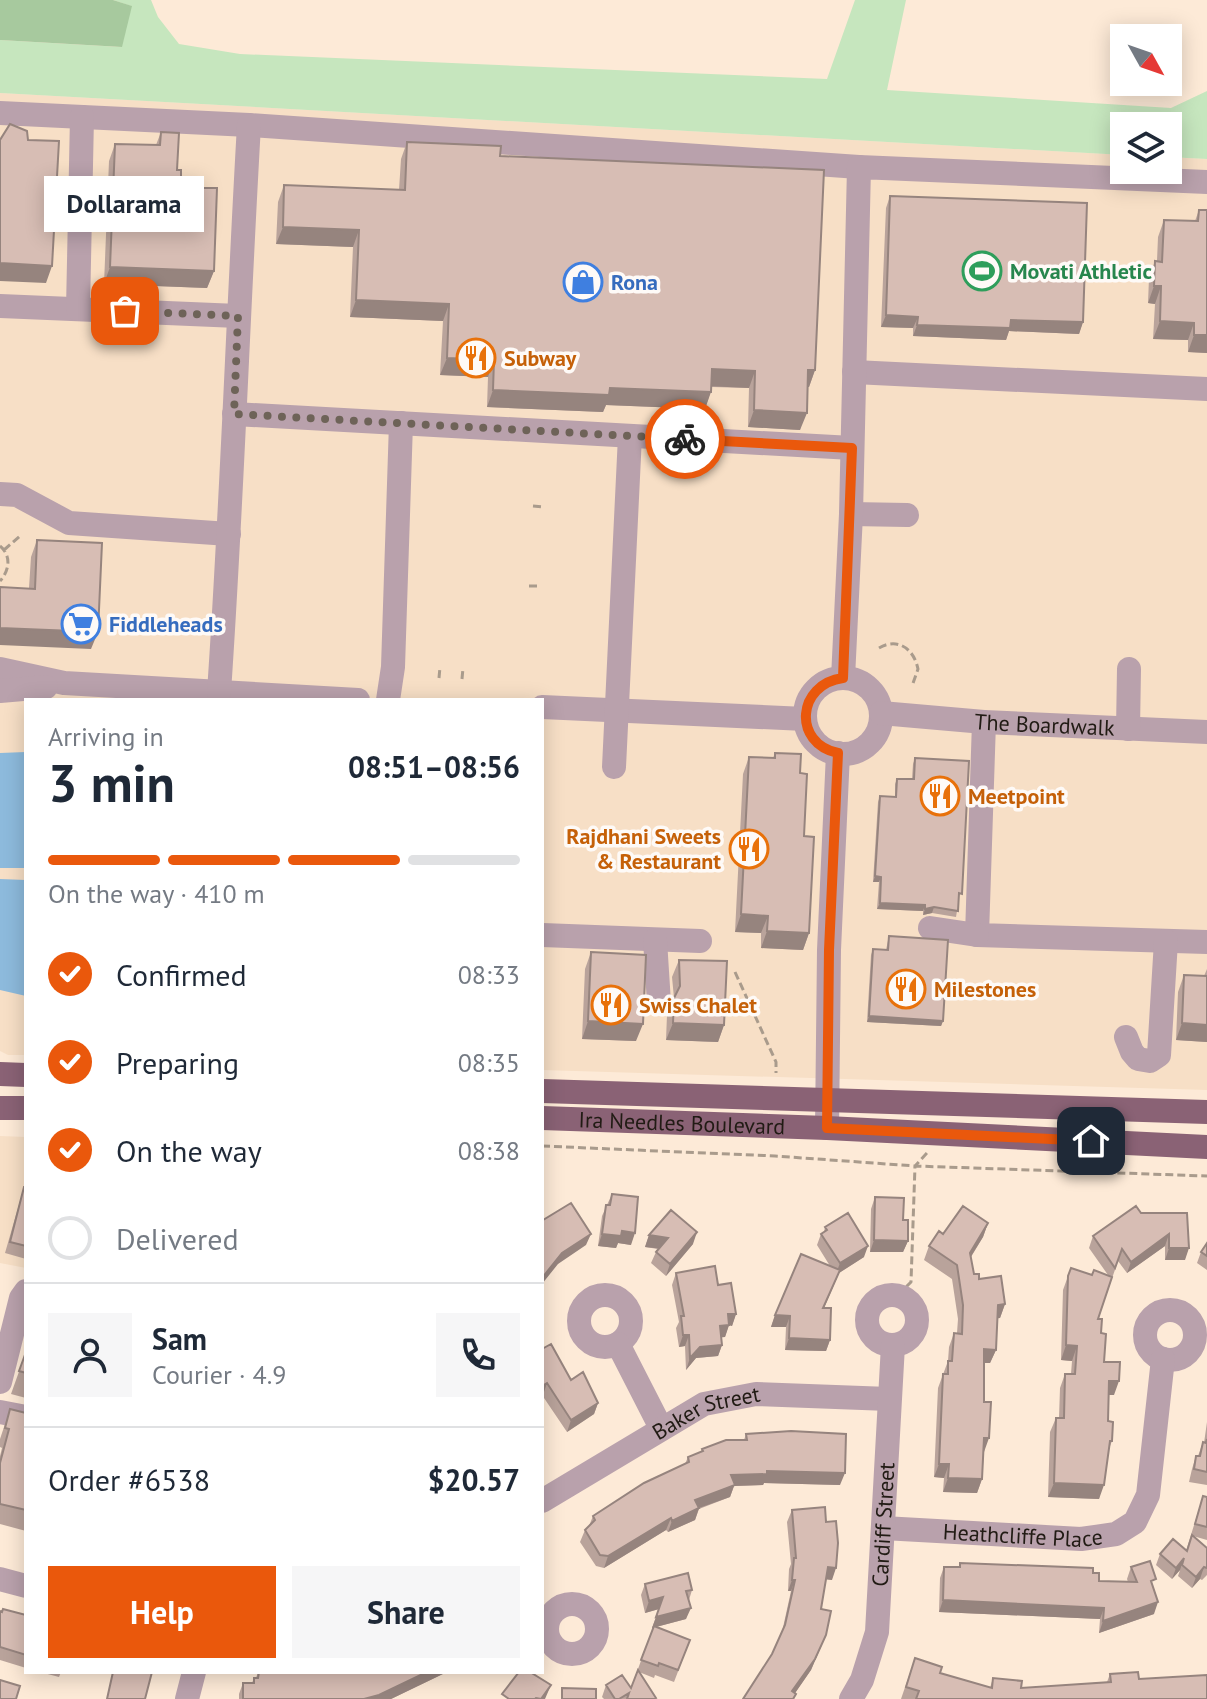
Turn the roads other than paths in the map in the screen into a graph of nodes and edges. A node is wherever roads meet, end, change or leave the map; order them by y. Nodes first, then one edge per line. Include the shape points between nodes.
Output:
1 (0, 113) edge
2 (82, 117) junction
3 (249, 125) junction
4 (859, 167) junction
5 (1207, 182) edge
6 (0, 306) edge
7 (78, 309) junction
8 (238, 316) junction
9 (854, 372) junction
10 (1207, 389) edge
11 (234, 414) junction
12 (401, 423) junction
13 (630, 436) junction
14 (852, 448) junction
15 (0, 494) edge
16 (851, 514) junction
17 (907, 515) dead end
18 (229, 534) junction
19 (0, 669) edge
20 (1129, 669) dead end
21 (843, 678) junction
22 (64, 683) junction
23 (0, 691) edge
24 (219, 692) junction
25 (323, 698) edge
26 (388, 698) edge
27 (544, 707) edge
28 (616, 711) junction
29 (881, 713) junction
30 (805, 719) junction
31 (984, 722) junction
32 (1128, 729) junction
33 (1207, 732) edge
34 (838, 753) junction
35 (614, 767) dead end
36 (930, 928) dead end
37 (544, 935) edge
38 (977, 935) junction
39 (655, 940) junction
40 (700, 941) dead end
41 (1166, 941) junction
42 (1207, 942) edge
43 (659, 1003) dead end
44 (1126, 1037) dead end
45 (0, 1074) edge
46 (24, 1075) edge
47 (544, 1091) edge
48 (826, 1099) junction
49 (0, 1108) edge
50 (24, 1108) edge
51 (1207, 1112) edge
52 (544, 1118) edge
53 (827, 1128) junction
54 (1207, 1147) edge
55 (24, 1294) edge
56 (618, 1344) dead end
57 (893, 1345) junction
58 (1163, 1359) dead end
59 (0, 1382) edge
60 (889, 1399) junction
61 (0, 1412) edge
62 (24, 1417) edge
63 (661, 1428) junction
64 (544, 1500) edge
65 (883, 1528) junction
66 (0, 1579) edge
67 (24, 1585) edge
68 (193, 1674) edge
69 (187, 1699) edge
70 (851, 1699) edge

1 - 2 street
2 - 3 street
2 - 7 street
3 - 4 street
3 - 8 street
4 - 5 street
4 - 9 street
6 - 7 street
7 - 8 street
8 - 11 street
9 - 10 street
9 - 14 street
11 - 12 street
11 - 18 street
12 - 13 street
12 - 26 street
13 - 14 street
13 - 28 street
14 - 16 street
15 - 18 street via 17,495 69,523
16 - 17 street
16 - 21 street
18 - 24 street
19 - 22 street
20 - 32 street
21 - 29 street via 869,688
21 - 30 street via 817,689
22 - 23 street
22 - 24 street
24 - 25 street
27 - 28 street
28 - 30 street
28 - 35 street
29 - 31 street, The Boardwalk
29 - 34 street via 870,743
30 - 34 street via 814,739
31 - 32 street, The Boardwalk
31 - 38 street
32 - 33 street, The Boardwalk
34 - 48 street
36 - 38 street
37 - 39 street
38 - 41 street
39 - 40 street
39 - 43 street
41 - 42 street
41 - 44 street via 1159,1055 1150,1061 1138,1059
45 - 46 main road
47 - 48 main road, Ira Needles Boulevard
48 - 51 main road, Ira Needles Boulevard
48 - 53 street
49 - 50 main road
52 - 53 main road, Ira Needles Boulevard
53 - 54 main road, Ira Needles Boulevard
55 - 59 street
56 - 63 street
57 - 57 street via 877,1340 867,1318 875,1302 887,1295 898,1295 914,1306 917,1327 904,1343
57 - 60 street, Cardiff Street
58 - 65 street, Heathcliffe Place via 1148,1495 1135,1522 1126,1528 1081,1539
60 - 63 street, Baker Street via 731,1397 704,1404
60 - 65 street, Cardiff Street
61 - 62 street
63 - 64 street, Baker Street
65 - 70 street, Cardiff Street via 877,1632
66 - 67 street
68 - 69 street

